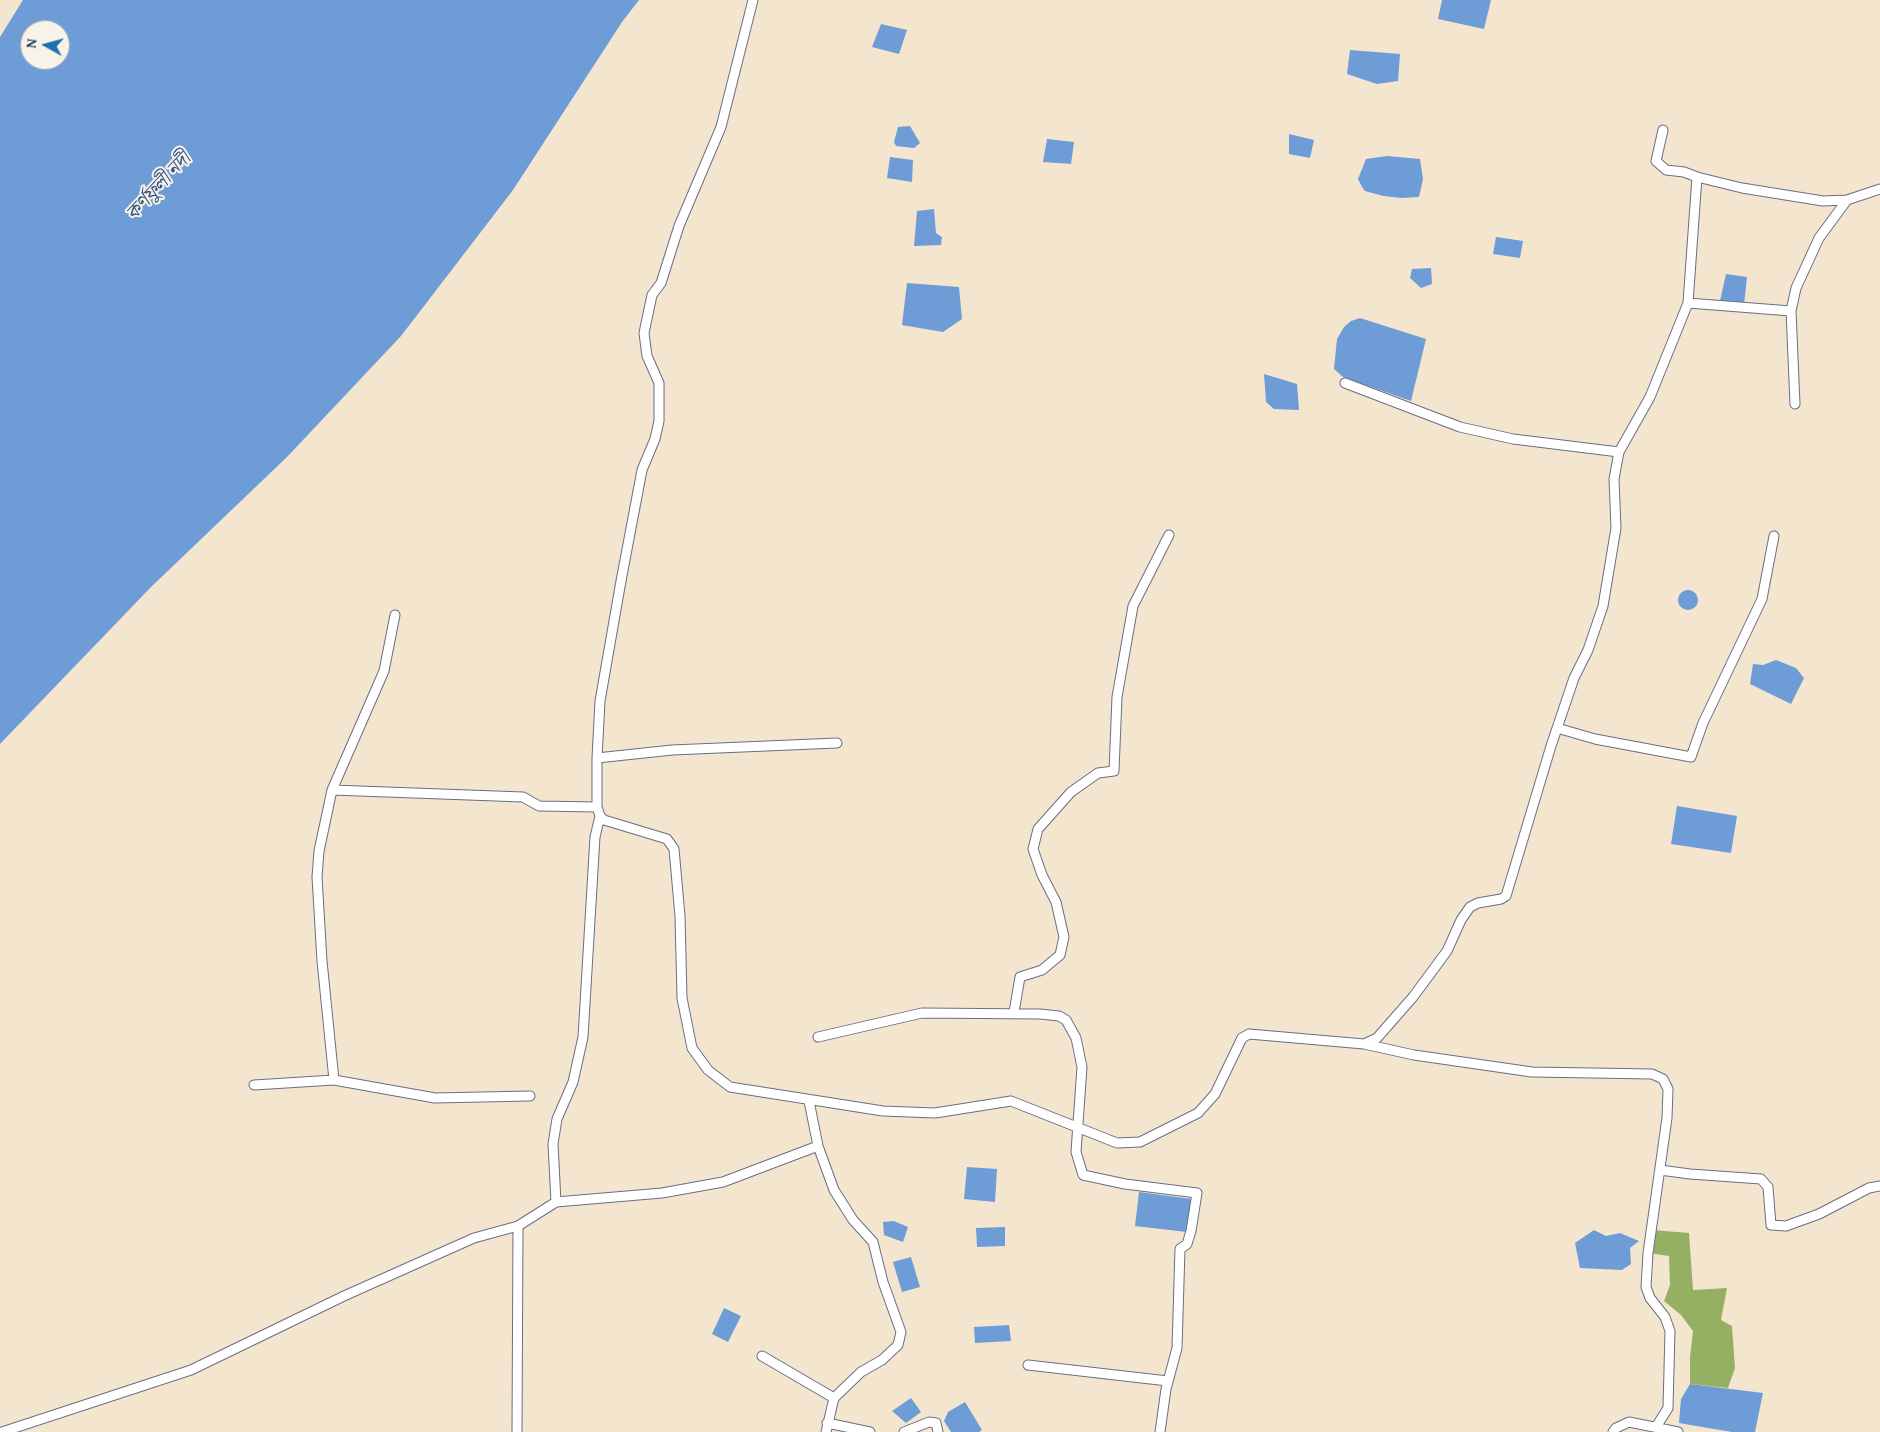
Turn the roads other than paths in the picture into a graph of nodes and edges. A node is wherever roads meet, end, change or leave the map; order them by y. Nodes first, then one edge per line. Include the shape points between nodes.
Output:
1 (753, 0) edge
2 (1663, 130) dead end
3 (1697, 177) junction
4 (1880, 189) edge
5 (1846, 200) junction
6 (1688, 304) junction
7 (1791, 311) junction
8 (1345, 383) dead end
9 (1795, 404) dead end
10 (1619, 452) junction
11 (1168, 535) dead end
12 (1774, 536) dead end
13 (395, 615) dead end
14 (1557, 728) junction
15 (836, 742) dead end
16 (597, 758) junction
17 (332, 790) junction
18 (596, 806) junction
19 (600, 816) junction
20 (1014, 1012) junction
21 (818, 1037) dead end
22 (1364, 1044) junction
23 (334, 1080) junction
24 (254, 1085) dead end
25 (530, 1096) dead end
26 (809, 1100) junction
27 (1077, 1127) junction
28 (818, 1146) junction
29 (1660, 1170) junction
30 (1880, 1186) edge
31 (556, 1202) junction
32 (518, 1226) junction
33 (762, 1356) dead end
34 (1028, 1365) dead end
35 (1168, 1381) junction
36 (834, 1398) junction
37 (1656, 1427) junction
38 (826, 1428) edge
39 (2, 1432) edge
40 (517, 1432) edge
41 (870, 1432) edge
42 (904, 1432) edge
43 (938, 1432) edge
44 (1160, 1432) edge
45 (1613, 1432) edge
46 (1678, 1432) edge

1 - 16 street via 721,127 679,226 661,283 652,295 644,333 647,356 658,382 659,421 642,470 621,581 600,701
2 - 3 street via 1656,160 1666,170
3 - 5 street via 1823,201
3 - 6 street
4 - 5 street
5 - 7 street via 1819,238 1796,288
6 - 7 street
6 - 10 street via 1650,397
7 - 9 street
8 - 10 street via 1460,427 1514,439
10 - 14 street via 1614,479 1616,528 1603,606
11 - 20 street via 1133,606 1118,697 1114,771 1098,773 1071,792 1038,829 1033,849 1056,902 1064,937 1060,955 1042,970 1020,977
12 - 14 street via 1762,599 1703,723 1691,756 1595,739
13 - 17 street via 389,654 376,694
14 - 22 street via 1506,896 1470,907 1447,951 1413,997 1377,1038
15 - 16 street via 672,750
16 - 18 street
17 - 18 street via 523,797 539,806
17 - 23 street via 322,828 317,876
18 - 19 street
19 - 26 street via 667,839 674,849 682,998 692,1048 708,1070 730,1087
19 - 31 street via 595,837 583,1037 573,1082 557,1119 553,1144
20 - 21 street via 922,1013
20 - 27 street via 1059,1016 1066,1020 1076,1038 1082,1067
22 - 27 street via 1249,1034 1242,1038 1215,1094 1198,1112 1140,1142 1116,1143
22 - 29 street via 1414,1055 1532,1072 1652,1074 1663,1079 1668,1089
23 - 24 street
23 - 25 street via 435,1098
26 - 27 street via 883,1111 934,1113 1011,1101
26 - 28 street
27 - 35 street via 1076,1152 1083,1175 1197,1193 1191,1231 1186,1244 1180,1248 1177,1348
28 - 31 street via 724,1182 662,1193
28 - 36 street via 834,1190 853,1220 873,1242 901,1332 898,1345 882,1360 861,1372
29 - 30 street via 1761,1179 1768,1187 1771,1224 1786,1226
29 - 37 street via 1646,1287 1670,1331 1668,1408
31 - 32 street
32 - 39 street via 474,1238 344,1296 192,1370
32 - 40 street
33 - 36 street
34 - 35 street
35 - 44 street
36 - 38 street
37 - 45 street via 1630,1422
37 - 46 street
38 - 41 street
42 - 43 street via 929,1422 936,1423

